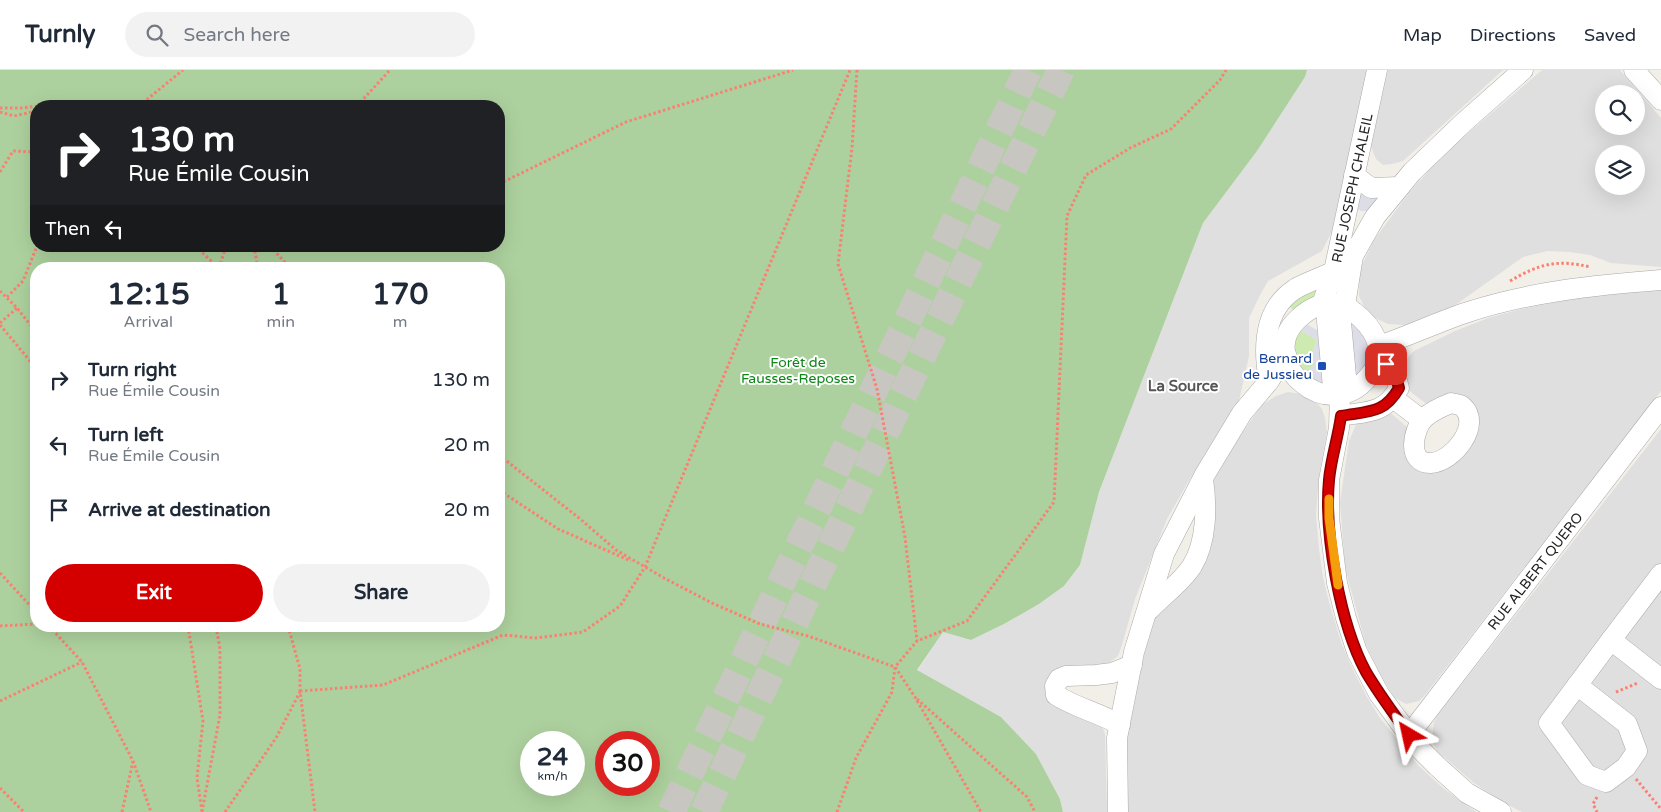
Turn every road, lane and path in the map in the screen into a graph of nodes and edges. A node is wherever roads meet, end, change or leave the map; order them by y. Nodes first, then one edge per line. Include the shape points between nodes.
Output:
1 (183, 70) edge
2 (390, 70) edge
3 (793, 70) edge
4 (850, 70) edge
5 (857, 70) edge
6 (1226, 70) edge
7 (1378, 70) edge
8 (1523, 70) edge
9 (1634, 70) edge
10 (146, 100) edge
11 (362, 100) edge
12 (1661, 100) edge
13 (30, 107) edge
14 (0, 108) edge
15 (0, 112) edge
16 (30, 112) edge
17 (30, 151) edge
18 (0, 172) edge
19 (1354, 175) junction
20 (505, 181) edge
21 (1399, 187) junction
22 (202, 252) edge
23 (275, 252) edge
24 (213, 262) edge
25 (285, 262) edge
26 (30, 264) edge
27 (1334, 271) junction
28 (1661, 280) edge
29 (0, 291) edge
30 (7, 297) junction
31 (1322, 304) junction
32 (1346, 305) junction
33 (17, 308) junction
34 (0, 324) edge
35 (30, 324) edge
36 (1379, 352) junction
37 (1286, 354) junction
38 (30, 361) edge
39 (1295, 377) junction
40 (1269, 381) junction
41 (1340, 394) junction
42 (1393, 398) junction
43 (1661, 407) edge
44 (1341, 416) junction
45 (1422, 420) dead end
46 (505, 460) edge
47 (1203, 479) junction
48 (505, 494) edge
49 (645, 567) junction
50 (0, 573) edge
51 (1661, 574) edge
52 (30, 606) edge
53 (1146, 614) junction
54 (30, 624) edge
55 (0, 626) edge
56 (54, 632) edge
57 (189, 632) edge
58 (217, 632) edge
59 (290, 632) edge
60 (917, 640) junction
61 (1611, 640) junction
62 (82, 662) junction
63 (1132, 665) junction
64 (896, 667) junction
65 (1661, 679) edge
66 (1577, 685) junction
67 (300, 691) junction
68 (915, 697) junction
69 (0, 701) edge
70 (1120, 725) junction
71 (1409, 735) junction
72 (133, 761) junction
73 (1626, 767) junction
74 (0, 788) edge
75 (1661, 809) edge
76 (24, 812) edge
77 (122, 812) edge
78 (151, 812) edge
79 (202, 812) edge
80 (225, 812) edge
81 (315, 812) edge
82 (838, 812) edge
83 (981, 812) edge
84 (1035, 812) edge
85 (1118, 812) edge
86 (1501, 812) edge

1 - 10 path
2 - 11 path
3 - 20 path via 626,122
4 - 49 path
5 - 60 path via 852,148 838,264 877,388 905,537
6 - 60 path via 1171,130 1130,148 1086,175 1068,216 1054,502 967,621
7 - 19 street, RUE JOSEPH CHALEIL
8 - 21 street via 1463,123
9 - 12 street
13 - 14 path
15 - 16 path via 14,116
17 - 18 path via 13,150
19 - 21 street via 1371,188
19 - 27 street, RUE JOSEPH CHALEIL
21 - 32 street via 1375,217 1353,256
22 - 24 path
23 - 25 path
26 - 30 path via 23,281
27 - 31 street, RUE JOSEPH CHALEIL
27 - 40 street via 1286,295 1270,318 1267,333
28 - 36 street via 1585,287 1519,298 1466,313
29 - 30 path
30 - 33 path
31 - 32 street
31 - 37 street via 1309,309 1291,328 1286,340
31 - 41 street via 1326,310 1333,388
32 - 36 street via 1375,333
32 - 41 street via 1340,312 1347,387
33 - 34 path
33 - 35 path
34 - 38 path
36 - 41 street via 1369,377 1359,386
36 - 42 street via 1394,371 1399,388
37 - 39 street
37 - 40 street
39 - 40 street
39 - 41 street via 1314,391 1326,395
40 - 47 street via 1242,413
41 - 44 street
42 - 44 street via 1378,410
42 - 45 street
43 - 71 street, RUE ALBERT QUERO
44 - 71 street via 1329,480 1329,518 1337,583 1354,644 1366,671
46 - 49 path via 616,550
47 - 53 street via 1164,554
47 - 53 street via 1204,522 1200,546 1192,565
48 - 49 path via 558,529
49 - 64 path via 712,603 760,624 808,636
49 - 67 path via 620,606 583,632 536,638 503,635 383,685
50 - 52 path
51 - 61 street
53 - 63 street
54 - 55 path
56 - 62 path
57 - 79 path via 203,721 197,778
58 - 79 path via 220,715
59 - 67 path via 300,669
60 - 64 path
61 - 65 street
61 - 66 street
62 - 69 path
62 - 72 path
63 - 70 street
63 - 70 street via 1112,673 1066,676 1055,686 1056,695 1066,701
64 - 68 path
64 - 82 path via 892,692 856,758
66 - 73 street via 1627,724 1637,750
66 - 73 street via 1549,723 1587,775 1606,782
67 - 80 path via 276,738
67 - 81 path
68 - 83 path
68 - 84 path via 1027,798
70 - 85 street via 1117,738
71 - 86 street via 1457,784
72 - 77 path
72 - 78 path
73 - 75 path
74 - 76 path

